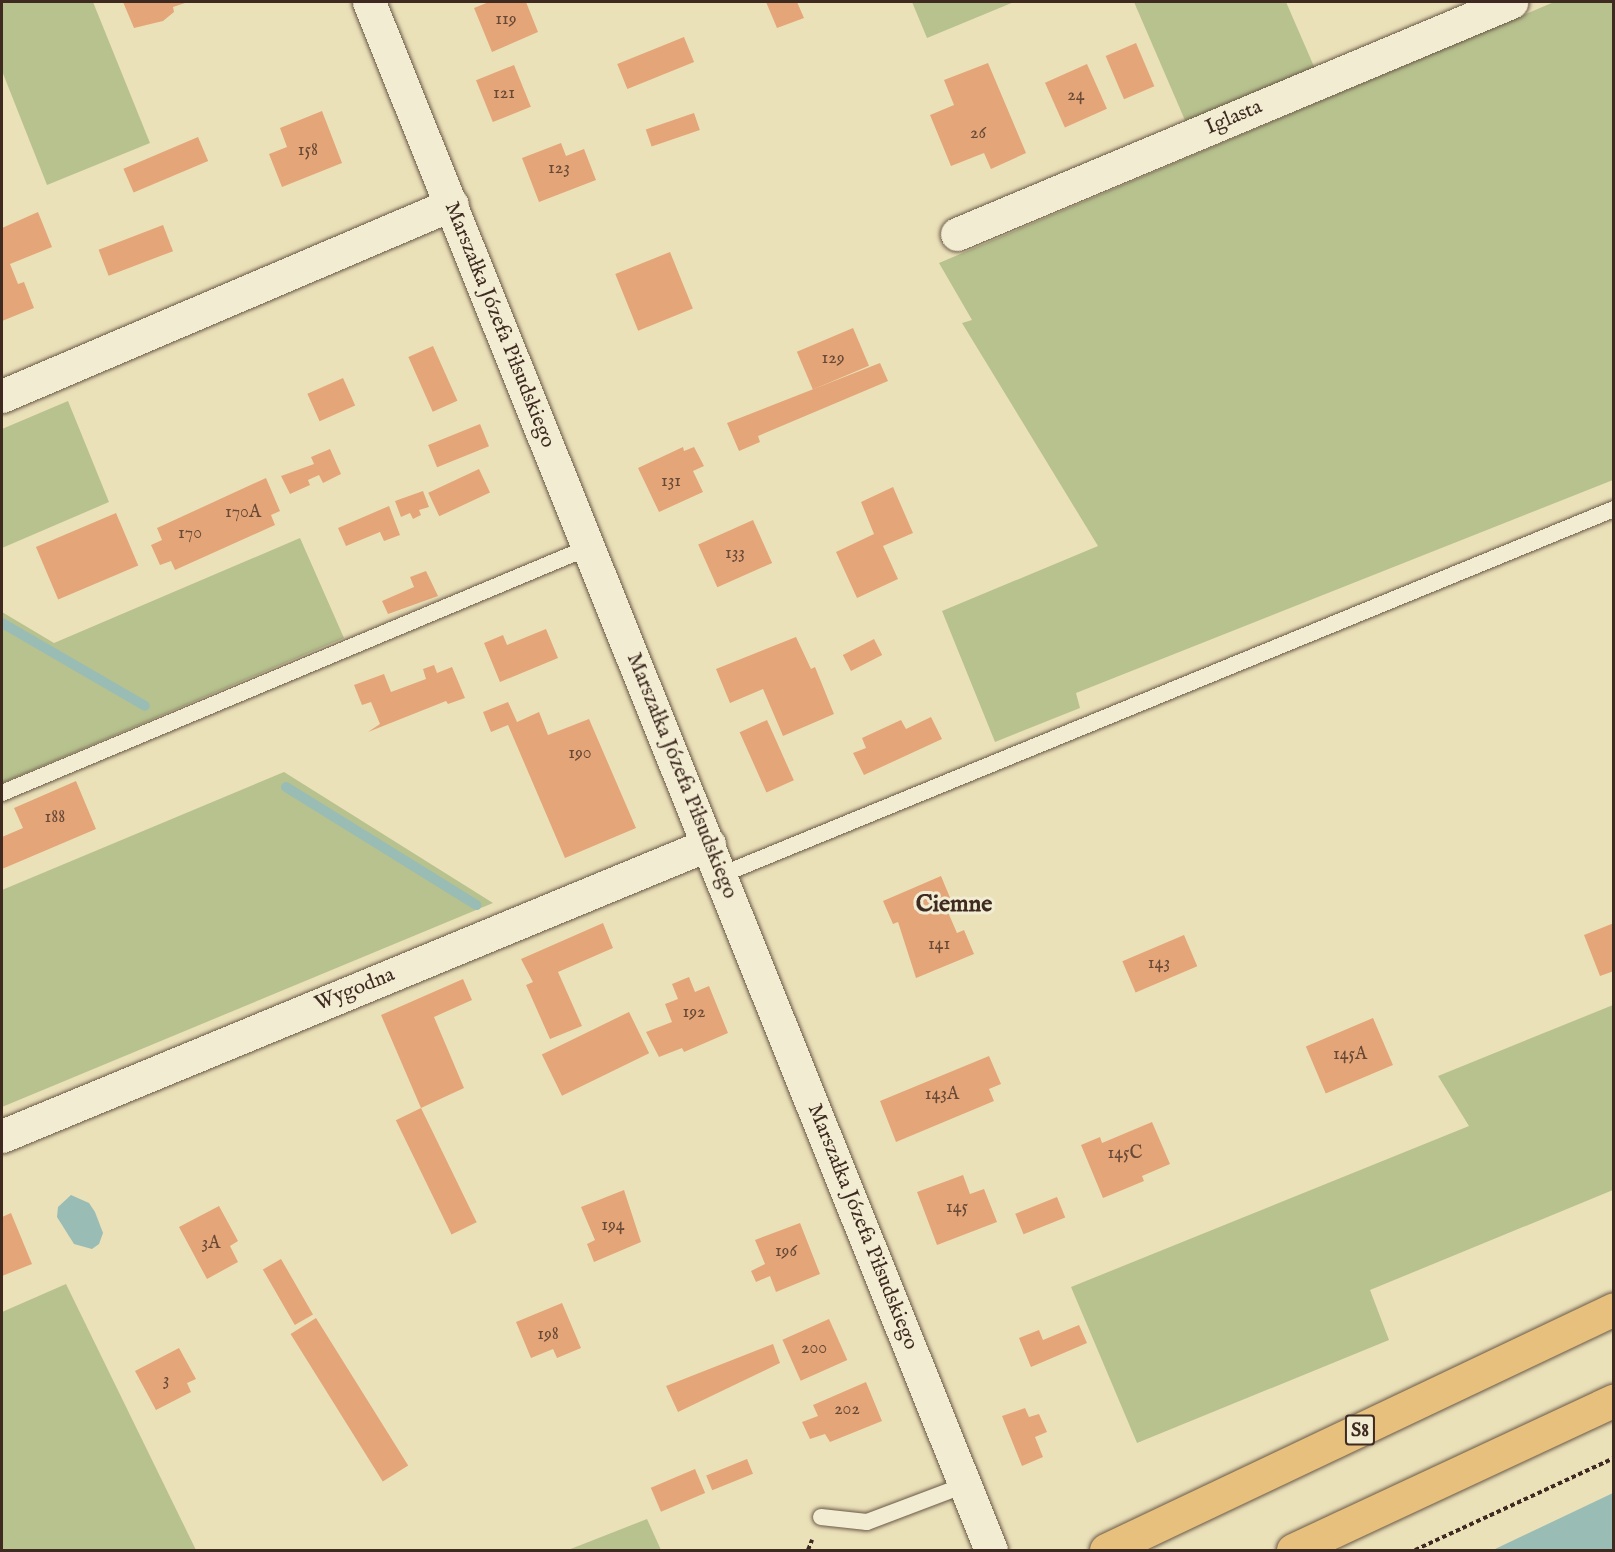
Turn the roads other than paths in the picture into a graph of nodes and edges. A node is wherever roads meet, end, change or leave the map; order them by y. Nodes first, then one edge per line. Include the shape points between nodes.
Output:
1 (369, 2) edge
2 (1510, 2) edge
3 (452, 204) junction
4 (957, 234) dead end
5 (2, 396) edge
6 (1614, 509) edge
7 (587, 548) junction
8 (2, 793) edge
9 (709, 844) junction
10 (722, 875) junction
11 (2, 1136) edge
12 (1614, 1310) edge
13 (1614, 1401) edge
14 (965, 1485) junction
15 (821, 1517) dead end
16 (992, 1551) edge
17 (1106, 1551) edge
18 (1293, 1551) edge

1 - 3 street, Marszałka Józefa Piłsudskiego
2 - 4 street, Iglasta
3 - 5 street
3 - 7 street, Marszałka Józefa Piłsudskiego
6 - 10 lane
7 - 8 lane
7 - 9 street, Marszałka Józefa Piłsudskiego
9 - 10 street, Marszałka Józefa Piłsudskiego
9 - 11 street, Wygodna
10 - 14 street, Marszałka Józefa Piłsudskiego
12 - 17 highway, S8
13 - 18 highway
14 - 15 lane via 867,1522
14 - 16 street, Marszałka Józefa Piłsudskiego

